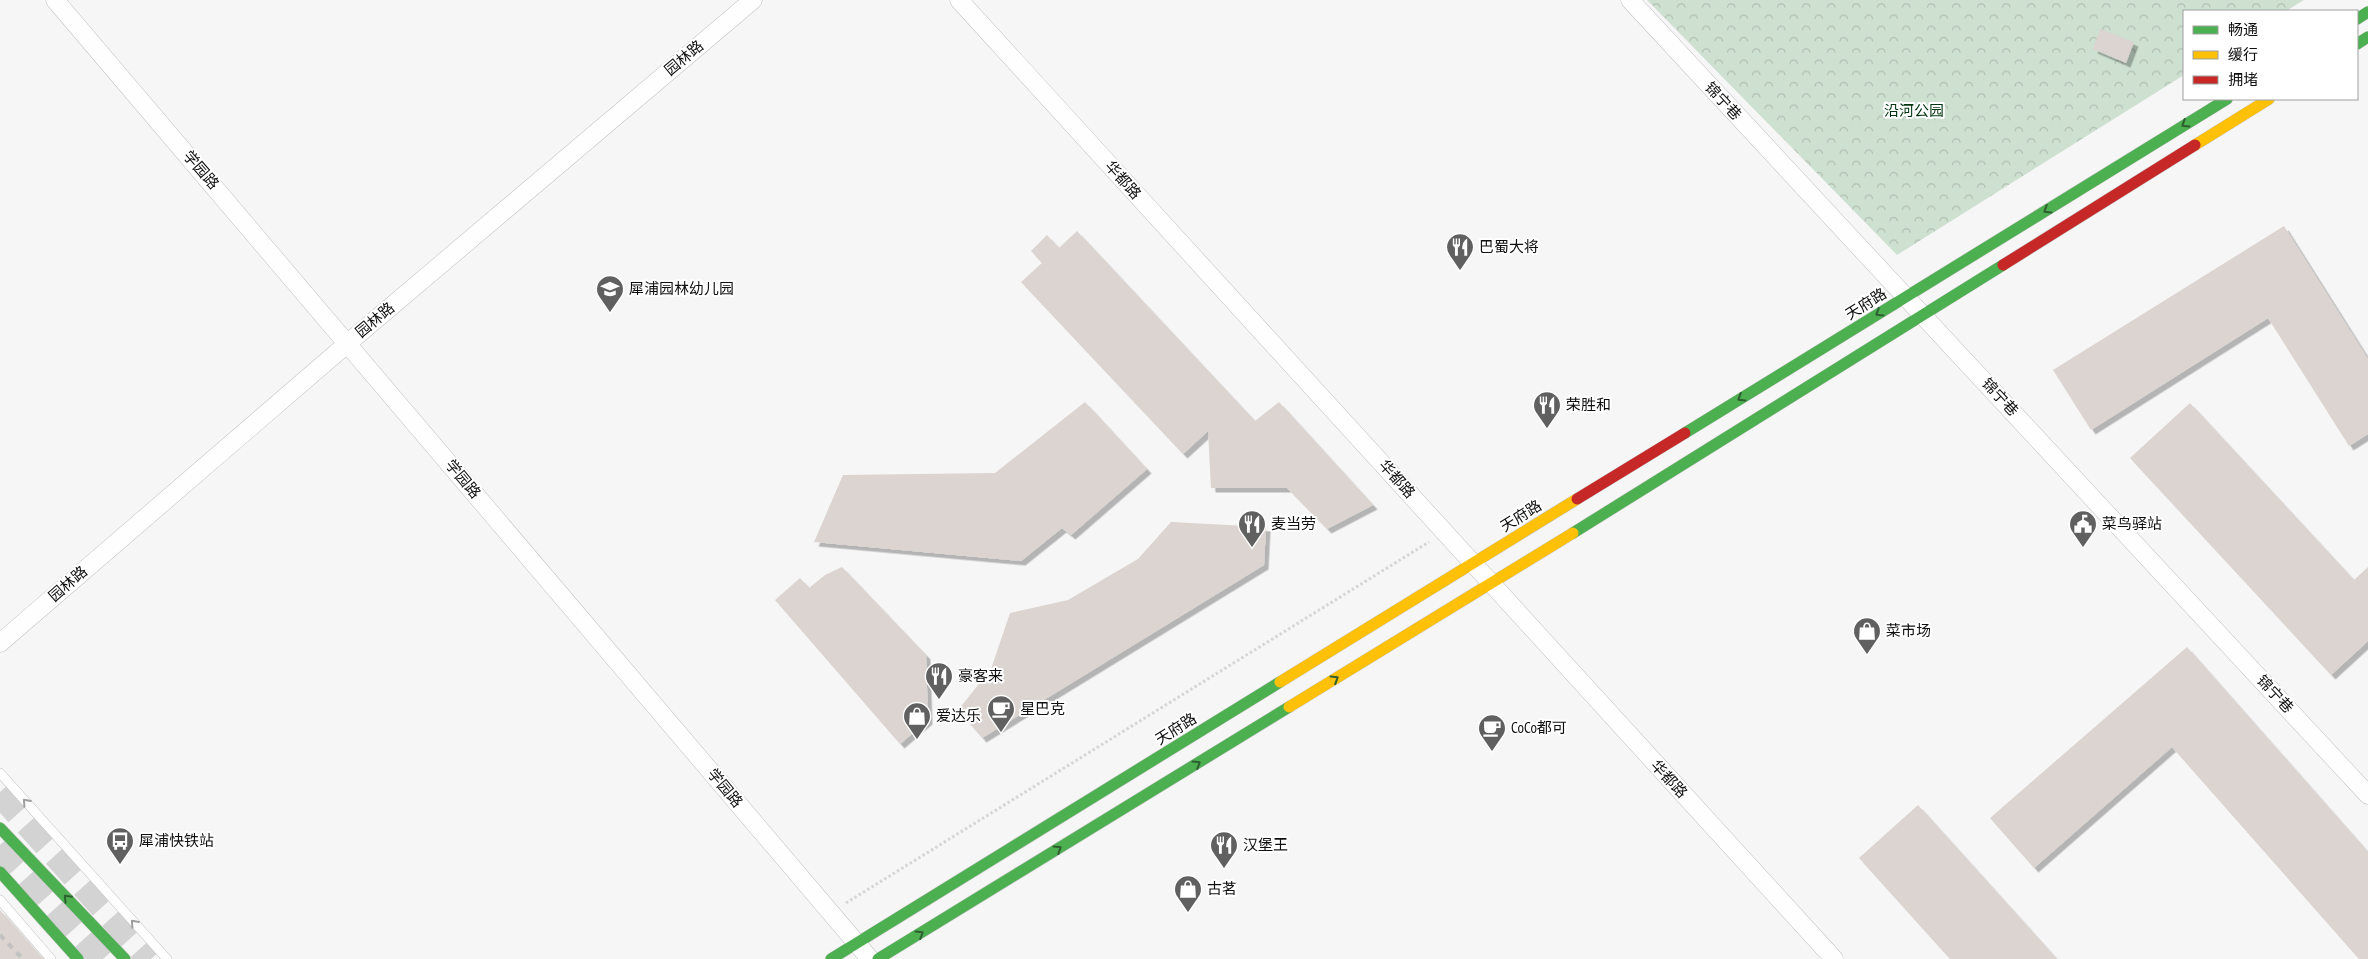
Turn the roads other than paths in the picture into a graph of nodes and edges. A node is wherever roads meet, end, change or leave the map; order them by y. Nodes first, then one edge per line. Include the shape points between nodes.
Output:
1 (55, 0) edge
2 (753, 0) edge
3 (958, 0) edge
4 (1630, 0) edge
5 (2225, 100) edge
6 (2267, 100) edge
7 (1906, 297) junction
8 (1922, 313) junction
9 (348, 343) junction
10 (1473, 563) junction
11 (1490, 584) junction
12 (0, 643) edge
13 (0, 773) edge
14 (2368, 795) edge
15 (0, 828) edge
16 (0, 872) edge
17 (0, 900) edge
18 (857, 943) junction
19 (51, 959) edge
20 (78, 959) edge
21 (124, 959) edge
22 (167, 959) edge
23 (831, 959) edge
24 (870, 959) edge
25 (878, 959) edge
26 (1834, 959) edge

1 - 9 street, 学园路
2 - 9 street, 园林路
3 - 10 street, 华都路
4 - 7 street, 锦宁巷
5 -> 7 street, 天府路
6 - 8 street
7 - 8 street, 锦宁巷
7 -> 10 street, 天府路
8 - 11 street
8 - 14 street, 锦宁巷
9 - 12 street, 园林路
9 - 18 street, 学园路
10 - 11 street, 华都路
10 - 18 street, 天府路
25 -> 11 street
11 - 26 street, 华都路
22 -> 13 lane
21 -> 15 street
16 - 20 street
17 - 19 lane
18 - 23 street, 天府路
18 - 24 street, 学园路

